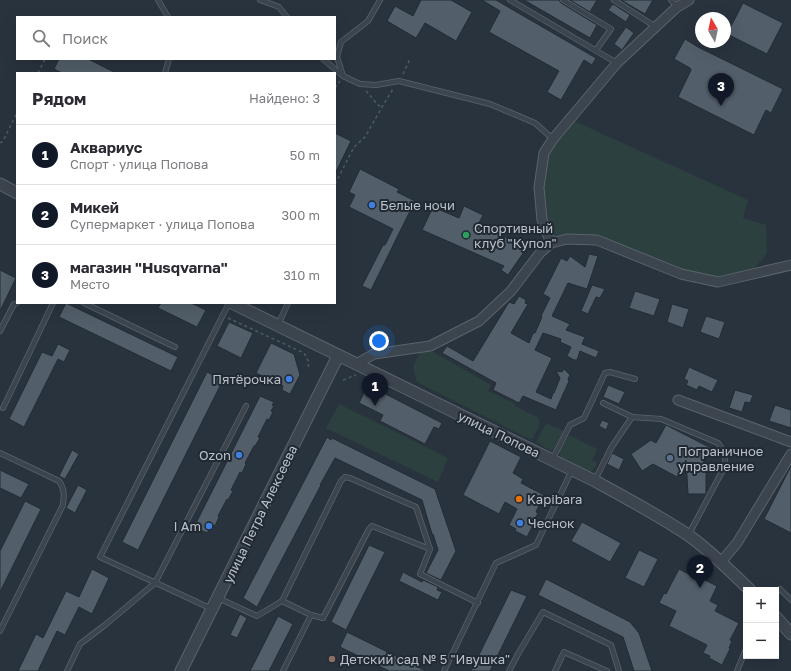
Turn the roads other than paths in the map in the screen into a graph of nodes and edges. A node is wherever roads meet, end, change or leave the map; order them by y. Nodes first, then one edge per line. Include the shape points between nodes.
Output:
1 (158, 0) edge
2 (260, 0) edge
3 (380, 0) edge
4 (510, 0) edge
5 (563, 0) edge
6 (614, 0) edge
7 (689, 0) edge
8 (674, 4) edge
9 (167, 16) edge
10 (285, 16) edge
11 (656, 27) junction
12 (596, 50) junction
13 (169, 60) edge
14 (324, 60) edge
15 (617, 63) junction
16 (165, 72) edge
17 (343, 76) junction
18 (552, 139) junction
19 (0, 184) edge
20 (16, 192) edge
21 (551, 243) junction
22 (791, 265) edge
23 (16, 303) edge
24 (53, 304) edge
25 (86, 304) edge
26 (228, 304) edge
27 (234, 304) edge
28 (288, 304) edge
29 (278, 324) junction
30 (0, 332) edge
31 (175, 347) dead end
32 (338, 356) junction
33 (356, 364) junction
34 (635, 379) dead end
35 (678, 400) dead end
36 (603, 403) dead end
37 (246, 406) dead end
38 (3, 408) dead end
39 (632, 417) junction
40 (791, 442) edge
41 (0, 453) edge
42 (791, 454) edge
43 (552, 460) junction
44 (572, 470) junction
45 (595, 481) junction
46 (688, 536) junction
47 (430, 549) junction
48 (721, 562) junction
49 (155, 583) junction
50 (747, 587) edge
51 (779, 590) edge
52 (218, 598) junction
53 (791, 600) edge
54 (282, 601) junction
55 (478, 603) junction
56 (212, 609) junction
57 (312, 615) junction
58 (779, 620) edge
59 (0, 631) edge
60 (791, 634) edge
61 (743, 656) edge
62 (67, 671) edge
63 (181, 671) edge
64 (283, 671) edge
65 (444, 671) edge
66 (509, 671) edge
67 (555, 671) edge
68 (607, 671) edge
69 (620, 671) edge
70 (737, 671) edge

1 - 9 lane
2 - 10 lane via 279,7
3 - 17 lane via 368,21 342,42 337,57
4 - 12 lane
5 - 12 lane via 611,29
6 - 11 lane
7 - 8 street
8 - 11 street
11 - 15 street
12 - 15 lane
13 - 16 lane
14 - 17 lane
15 - 18 street
17 - 18 lane via 360,84 399,82 490,104 534,123
18 - 21 street via 544,153 539,187 542,220
19 - 20 street
21 - 22 street via 567,239 598,240 681,274 718,282
21 - 33 street via 511,290 479,321 430,346 374,354
23 - 30 lane
24 - 38 lane
25 - 31 lane
26 - 49 lane via 100,557
27 - 29 street, улица Попова
28 - 29 lane
29 - 32 street, улица Попова
32 - 33 street, улица Попова
32 - 52 street, улица Петра Алексеева
33 - 43 street, улица Попова
34 - 43 lane via 605,373 584,418 570,425
35 - 40 street
36 - 39 lane
37 - 49 lane
39 - 45 lane via 611,448
39 - 46 lane via 661,419 718,443 721,447 725,466
41 - 59 lane via 59,481 63,487 64,497 63,505
42 - 48 street via 736,543
43 - 44 street, улица Попова
44 - 45 street, улица Попова
44 - 55 lane via 536,544 496,563
45 - 46 street, улица Попова
46 - 48 street, улица Попова
47 - 54 lane via 416,507 345,478 341,481
47 - 55 lane via 420,574
47 - 57 lane via 372,526 323,618
48 - 50 street, улица Попова
49 - 56 lane
49 - 62 lane via 80,644
51 - 53 lane
52 - 54 lane via 257,616
52 - 56 street, улица Петра Алексеева
54 - 57 lane
55 - 65 lane
56 - 63 street, улица Петра Алексеева
57 - 64 lane
58 - 60 street
61 - 70 lane
66 - 69 lane via 542,612 611,645
67 - 68 lane via 564,652

